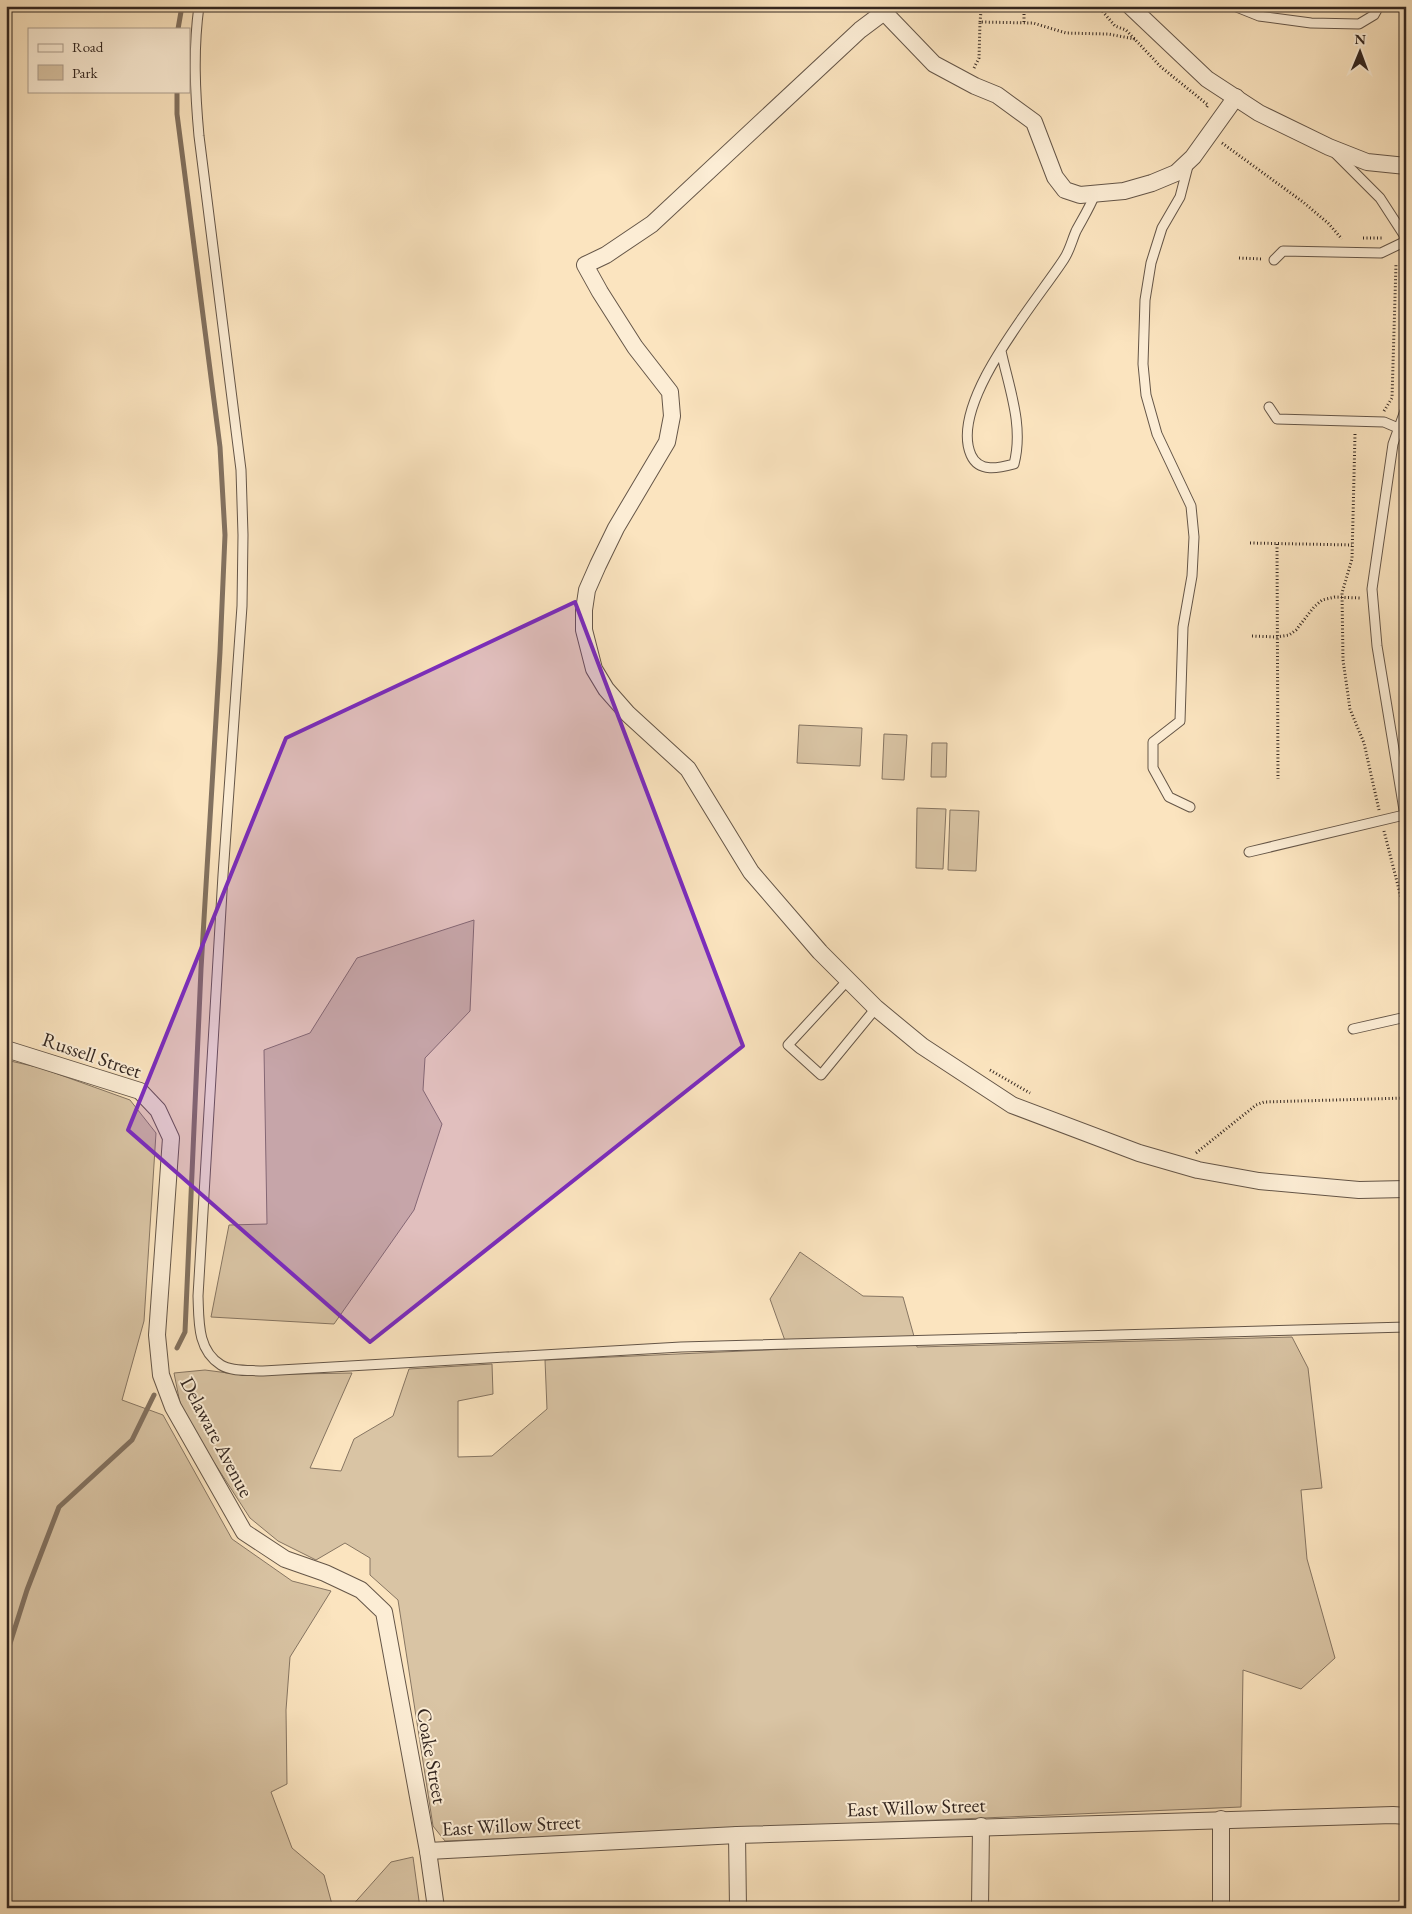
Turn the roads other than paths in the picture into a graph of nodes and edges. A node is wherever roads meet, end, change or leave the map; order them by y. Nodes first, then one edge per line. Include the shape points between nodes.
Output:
1 (199, 6) edge
2 (1130, 6) edge
3 (1234, 6) edge
4 (1379, 6) edge
5 (883, 9) edge
6 (1236, 97) junction
7 (1329, 147) junction
8 (1189, 160) junction
9 (1406, 166) edge
10 (1095, 194) junction
11 (1406, 242) edge
12 (1274, 260) road end
13 (1001, 351) junction
14 (1269, 406) dead end
15 (1406, 408) edge
16 (1398, 428) junction
17 (1403, 781) edge
18 (1190, 807) dead end
19 (1405, 818) edge
20 (1249, 852) dead end
21 (847, 981) junction
22 (876, 1008) junction
23 (1406, 1017) edge
24 (1353, 1029) dead end
25 (6, 1049) edge
26 (158, 1110) joint
27 (1406, 1189) edge
28 (1406, 1327) edge
29 (384, 1612) joint
30 (1406, 1816) edge
31 (1221, 1818) junction
32 (981, 1826) junction
33 (738, 1834) junction
34 (428, 1851) junction
35 (436, 1908) edge
36 (738, 1908) edge
37 (980, 1908) edge
38 (1221, 1908) edge

1 - 28 lane via 194,83 240,470 243,536 242,606 198,1296 200,1333 208,1352 221,1366 264,1371 682,1347
2 - 6 street via 1208,79
3 - 4 lane via 1259,16 1349,24 1359,24 1374,15
5 - 10 street via 934,64 997,94 1034,122 1056,177 1065,190 1080,195
5 - 21 street via 652,224 585,265 635,347 670,392 672,416 667,442 616,528 587,590 584,630 594,669 628,714 688,768 751,872
6 - 7 street via 1259,113
6 - 8 street
7 - 9 street via 1367,162
7 - 11 lane via 1380,198
8 - 10 street via 1176,173 1152,183 1124,191
8 - 18 lane via 1180,197 1162,228 1151,264 1145,300 1143,364 1146,395 1157,434 1191,506 1194,537 1192,576 1182,627 1180,721 1153,742 1153,768 1169,797
10 - 13 lane via 1065,257
11 - 12 lane via 1381,253 1283,250
13 - 13 lane via 976,395 967,445 972,458 984,467 995,469 1014,464 1018,447 1017,423
14 - 16 lane via 1277,419 1377,422
15 - 16 lane
16 - 17 lane via 1372,589 1377,646
17 - 19 lane
19 - 20 lane
21 - 22 street
21 - 22 lane via 788,1045 821,1075
22 - 27 street via 922,1046 1012,1105 1139,1153 1198,1170 1259,1181 1359,1190
23 - 24 lane
25 - 26 street, Russell Street via 140,1091
26 - 29 street, Delaware Avenue via 171,1138 157,1335 161,1375 172,1407 244,1532 284,1559 361,1590
29 - 34 street, Coake Street
30 - 31 street, East Willow Street
31 - 32 street, East Willow Street
31 - 38 street
32 - 33 street, East Willow Street
32 - 37 street
33 - 34 street, East Willow Street
33 - 36 street
34 - 35 street, Coake Street

